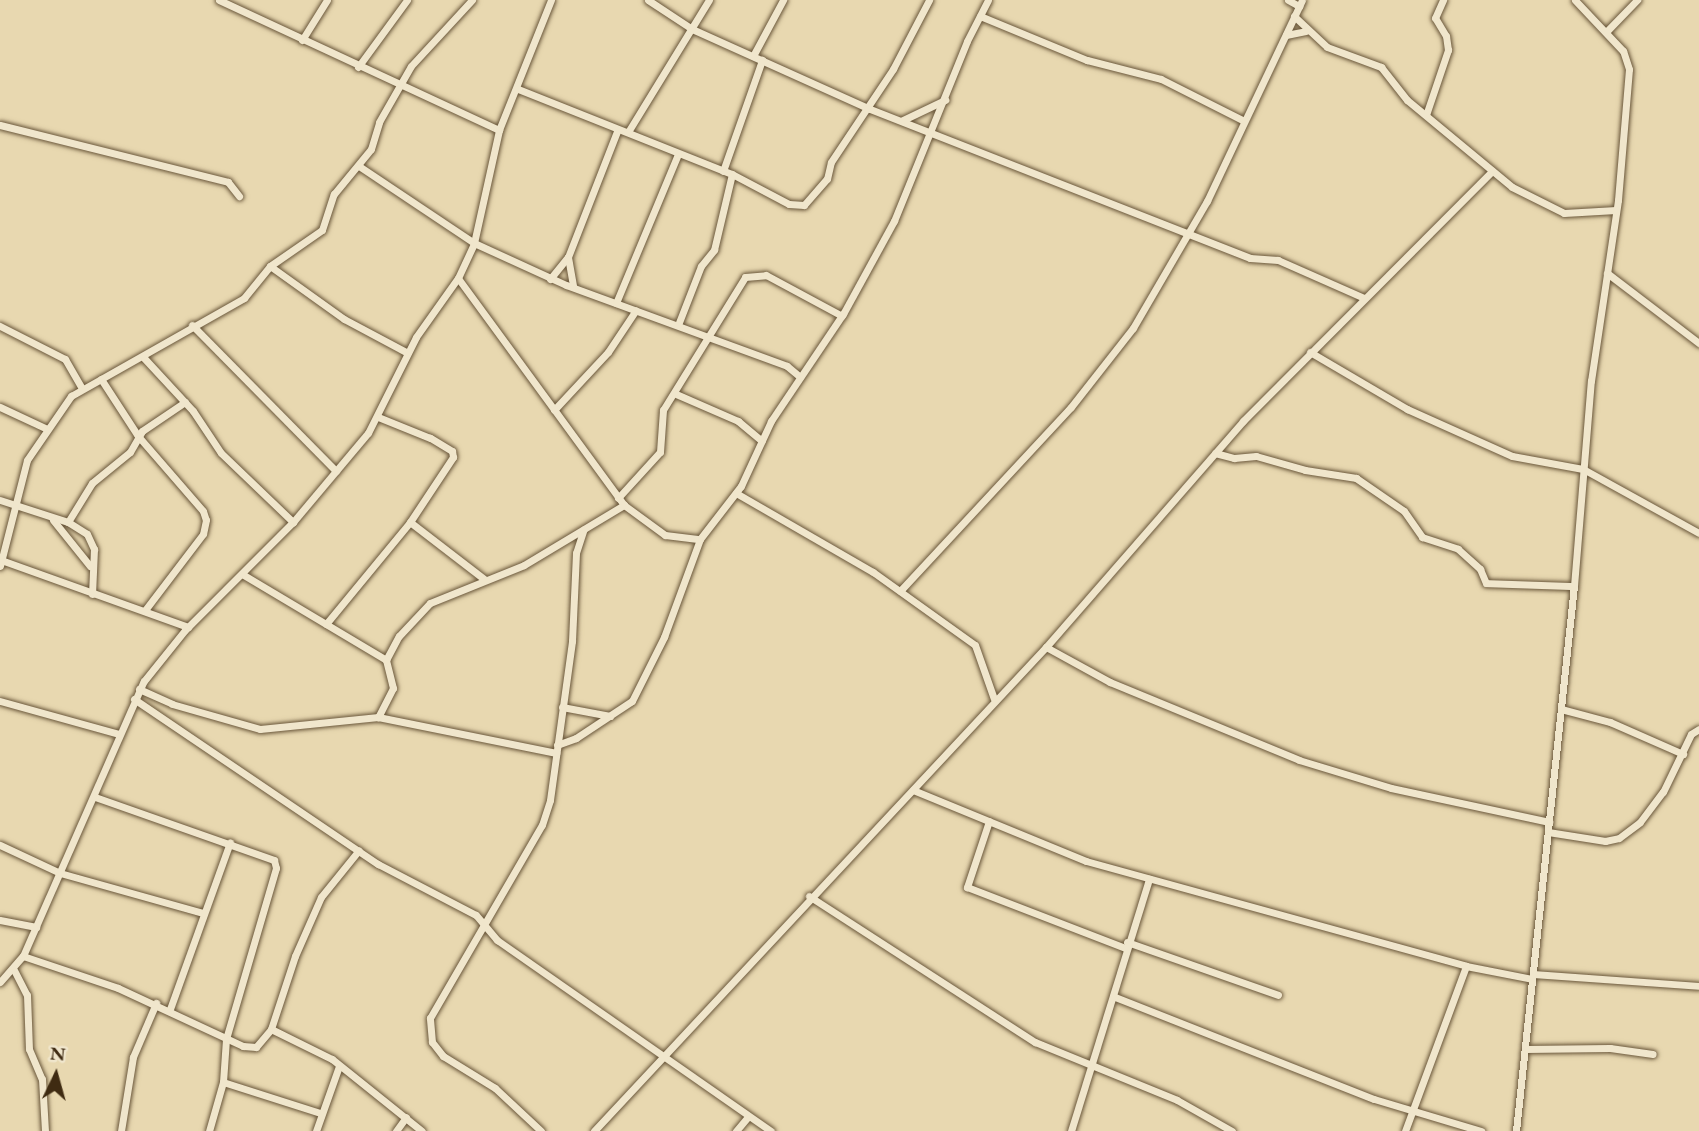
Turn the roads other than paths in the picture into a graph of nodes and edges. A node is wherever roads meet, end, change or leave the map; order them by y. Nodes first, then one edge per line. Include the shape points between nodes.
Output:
1 (219, 0) edge
2 (327, 0) edge
3 (407, 0) edge
4 (472, 0) edge
5 (551, 0) edge
6 (648, 0) edge
7 (709, 0) edge
8 (783, 0) edge
9 (929, 0) edge
10 (988, 0) edge
11 (1288, 0) edge
12 (1443, 0) edge
13 (1575, 0) edge
14 (1637, 0) edge
15 (1300, 3) edge
16 (980, 16) junction
17 (1294, 16) junction
18 (692, 29) junction
19 (1306, 32) junction
20 (1606, 32) junction
21 (1286, 36) junction
22 (302, 40) junction
23 (752, 56) junction
24 (762, 60) junction
25 (358, 67) junction
26 (399, 87) junction
27 (518, 89) junction
28 (945, 100) junction
29 (867, 108) junction
30 (1426, 115) junction
31 (903, 120) junction
32 (1244, 121) junction
33 (0, 125) edge
34 (618, 129) junction
35 (499, 130) junction
36 (933, 131) junction
37 (628, 132) junction
38 (678, 154) junction
39 (359, 166) junction
40 (723, 171) junction
41 (1492, 171) junction
42 (732, 174) junction
43 (239, 196) dead end
44 (1616, 210) junction
45 (1189, 234) junction
46 (474, 243) junction
47 (568, 257) junction
48 (270, 266) junction
49 (1607, 272) junction
50 (458, 278) junction
51 (550, 279) junction
52 (573, 286) junction
53 (1364, 298) junction
54 (616, 303) junction
55 (636, 310) junction
56 (842, 316) junction
57 (192, 325) junction
58 (678, 325) junction
59 (0, 326) edge
60 (708, 338) junction
61 (1699, 343) edge
62 (1310, 352) junction
63 (408, 353) junction
64 (144, 358) junction
65 (800, 377) junction
66 (101, 379) junction
67 (81, 387) junction
68 (676, 394) junction
69 (186, 402) junction
70 (0, 407) edge
71 (555, 410) junction
72 (378, 417) junction
73 (45, 428) junction
74 (138, 436) junction
75 (762, 441) junction
76 (1215, 453) junction
77 (1583, 468) junction
78 (336, 471) junction
79 (736, 493) junction
80 (618, 498) junction
81 (0, 500) edge
82 (13, 504) junction
83 (624, 505) junction
84 (53, 520) junction
85 (68, 522) junction
86 (293, 522) junction
87 (410, 522) junction
88 (584, 529) junction
89 (1699, 533) edge
90 (700, 539) junction
91 (2, 540) edge
92 (1, 560) edge
93 (0, 566) edge
94 (90, 566) junction
95 (242, 574) junction
96 (484, 579) junction
97 (1574, 586) junction
98 (900, 592) junction
99 (92, 594) junction
100 (145, 610) junction
101 (327, 624) junction
102 (188, 627) junction
103 (1046, 647) junction
104 (386, 660) junction
105 (139, 689) junction
106 (134, 699) junction
107 (994, 699) junction
108 (0, 701) edge
109 (562, 707) junction
110 (1561, 709) junction
111 (611, 716) junction
112 (378, 717) junction
113 (1699, 729) edge
114 (119, 734) junction
115 (556, 750) junction
116 (1682, 754) junction
117 (913, 790) junction
118 (95, 797) junction
119 (989, 821) junction
120 (1549, 822) junction
121 (1548, 832) junction
122 (230, 842) junction
123 (0, 845) edge
124 (359, 850) junction
125 (60, 873) junction
126 (1149, 879) junction
127 (809, 896) junction
128 (203, 913) junction
129 (0, 920) edge
130 (482, 922) junction
131 (36, 927) junction
132 (1126, 945) junction
133 (23, 956) junction
134 (1466, 967) junction
135 (14, 970) junction
136 (1533, 977) junction
137 (0, 982) edge
138 (1699, 986) edge
139 (1278, 995) dead end
140 (1115, 997) junction
141 (156, 1003) junction
142 (170, 1009) junction
143 (271, 1029) junction
144 (226, 1039) junction
145 (1525, 1049) junction
146 (1653, 1054) dead end
147 (661, 1057) junction
148 (1089, 1064) junction
149 (339, 1066) junction
150 (223, 1082) junction
151 (1411, 1112) junction
152 (320, 1114) junction
153 (406, 1117) junction
154 (747, 1118) junction
155 (45, 1131) edge
156 (121, 1131) edge
157 (209, 1131) edge
158 (316, 1131) edge
159 (396, 1131) edge
160 (422, 1131) edge
161 (541, 1131) edge
162 (594, 1131) edge
163 (736, 1131) edge
164 (771, 1131) edge
165 (1072, 1131) edge
166 (1232, 1131) edge
167 (1405, 1131) edge
168 (1481, 1131) edge
169 (1516, 1131) edge

1 - 22 street
2 - 22 street
3 - 25 street
4 - 26 street via 411,66
5 - 27 street
6 - 18 street
7 - 18 street
8 - 23 street
9 - 29 street
10 - 16 street
11 - 15 street
12 - 30 street via 1435,18 1446,36 1447,50
13 - 20 street
14 - 20 street
15 - 17 street
16 - 28 street
16 - 32 street via 1087,60 1161,79
17 - 19 street
17 - 21 street
18 - 23 street
18 - 37 street
19 - 21 street
19 - 30 street via 1327,47 1381,67
20 - 44 street via 1623,51 1629,69
21 - 32 street
22 - 25 street
23 - 24 street
24 - 29 street
24 - 40 street
25 - 26 street
26 - 35 street
26 - 39 street
27 - 34 street
27 - 35 street
28 - 31 street
28 - 36 street
29 - 31 street
29 - 42 street via 831,162 827,179 804,205 789,204
30 - 41 street
31 - 36 street
32 - 45 street
33 - 43 street via 228,182
34 - 37 street
34 - 47 street
35 - 46 street
36 - 45 street
36 - 56 street via 894,221
37 - 38 street
38 - 40 street
38 - 54 street
39 - 46 street
39 - 48 street via 334,194 322,230
40 - 42 street
41 - 44 street via 1555,210
41 - 53 street
42 - 58 street via 714,250 701,266
44 - 49 street
45 - 53 street via 1250,258 1278,260
45 - 98 street via 1133,328 1070,407
46 - 50 street
46 - 51 street
47 - 51 street
47 - 52 street
48 - 57 street via 244,298
48 - 63 street via 344,319
49 - 61 street
49 - 77 street
50 - 63 street
50 - 71 street
51 - 52 street
52 - 54 street
53 - 62 street
54 - 55 street
55 - 58 street
55 - 71 street via 608,352
56 - 60 street via 794,288 752,274 744,279
56 - 65 street
57 - 64 street
57 - 78 street
58 - 60 street
59 - 67 street via 65,359
60 - 65 street via 787,366
60 - 68 street
62 - 76 street
62 - 77 street via 1407,409 1498,451
63 - 72 street
64 - 66 street
64 - 69 street
65 - 75 street
66 - 67 street
66 - 74 street
67 - 73 street
68 - 75 street via 738,421
68 - 80 street via 661,415 660,452
69 - 74 street
69 - 86 street via 221,453
70 - 73 street
71 - 80 street
72 - 78 street
72 - 87 street via 452,451 441,479
73 - 82 street via 27,460
74 - 85 street via 130,452 92,483
74 - 100 street via 204,511 206,520 203,534
75 - 79 street
76 - 97 street via 1256,456 1356,478 1404,511 1422,537 1458,549 1480,569 1486,583
76 - 103 street
77 - 89 street
77 - 97 street
78 - 86 street
79 - 90 street
79 - 98 street
80 - 83 street
81 - 82 street
82 - 84 street
82 - 91 street
83 - 88 street
83 - 90 street via 665,535
84 - 85 street
84 - 94 street
85 - 94 street via 93,541
86 - 95 street
87 - 96 street
87 - 101 street
88 - 96 street via 524,565
88 - 109 street via 576,553
90 - 111 street via 664,637 632,701
91 - 92 street
92 - 93 street
92 - 99 street
94 - 99 street
95 - 101 street
95 - 102 street
96 - 104 street via 430,603 399,636
97 - 110 street
98 - 107 street via 975,645
99 - 100 street
100 - 102 street
101 - 104 street
102 - 105 street
103 - 107 street
103 - 120 street via 1110,682 1299,760 1391,788
104 - 112 street via 393,688
105 - 106 street
105 - 112 street via 172,704 260,729
106 - 114 street
106 - 124 street
107 - 117 street
108 - 114 street
109 - 111 street
109 - 115 street
110 - 116 street via 1610,722
110 - 120 street
111 - 115 street
112 - 115 street
113 - 116 street
114 - 118 street
115 - 130 street via 542,825
116 - 121 street via 1640,822 1619,838 1605,841
117 - 119 street
117 - 127 street
118 - 122 street
118 - 125 street
119 - 126 street via 1086,861
119 - 132 street via 965,880 967,887
120 - 121 street
121 - 136 street
122 - 128 street
122 - 144 street via 274,860 276,867
123 - 125 street
124 - 130 street
124 - 143 street via 321,897
125 - 128 street
125 - 131 street
126 - 132 street
126 - 134 street
127 - 147 street
127 - 148 street via 1008,1026
128 - 142 street
129 - 131 street
130 - 147 street via 497,940
130 - 161 street via 434,1008 429,1030 432,1042 443,1056 495,1088
131 - 133 street
132 - 139 street
132 - 140 street
133 - 135 street
133 - 141 street
134 - 136 street
134 - 151 street
135 - 137 street
135 - 155 street via 27,995 29,1049 41,1079
136 - 138 street
136 - 145 street
140 - 148 street
140 - 151 street
141 - 142 street
141 - 156 street via 133,1057
142 - 144 street
143 - 144 street via 256,1047
143 - 149 street via 307,1044
144 - 150 street
145 - 146 street via 1610,1048
145 - 169 street
147 - 154 street
147 - 162 street
148 - 165 street
148 - 166 street via 1202,1112
149 - 152 street
149 - 153 street
150 - 152 street
150 - 157 street
151 - 167 street
151 - 168 street
152 - 158 street
153 - 159 street
153 - 160 street
154 - 163 street
154 - 164 street

